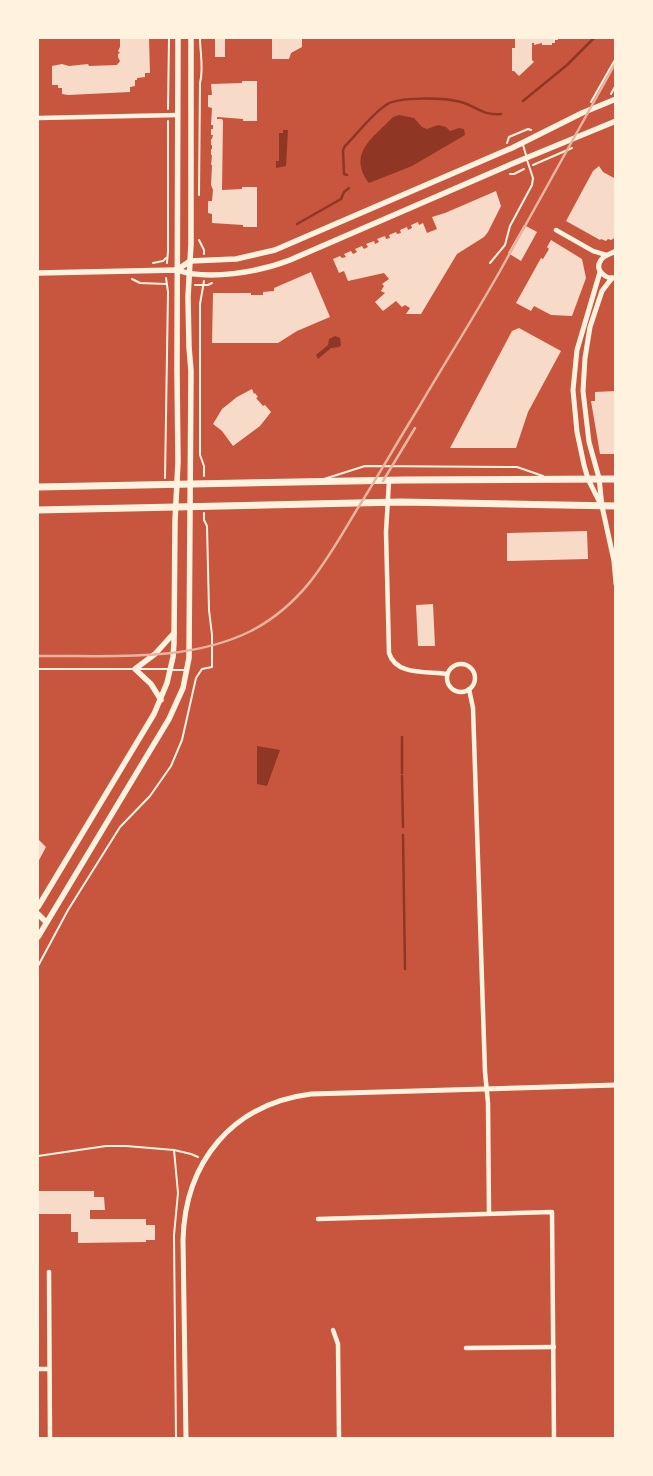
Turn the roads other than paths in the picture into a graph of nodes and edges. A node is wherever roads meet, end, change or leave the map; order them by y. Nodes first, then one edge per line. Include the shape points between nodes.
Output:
1 (178, 38) edge
2 (191, 38) edge
3 (613, 97) edge
4 (178, 115) junction
5 (38, 118) edge
6 (616, 121) edge
7 (522, 143) junction
8 (527, 158) junction
9 (556, 230) dead end
10 (593, 251) junction
11 (616, 251) edge
12 (610, 255) edge
13 (190, 262) junction
14 (490, 263) dead end
15 (599, 264) junction
16 (177, 270) junction
17 (600, 272) junction
18 (38, 273) edge
19 (189, 274) junction
20 (614, 278) edge
21 (600, 478) junction
22 (588, 479) junction
23 (616, 479) edge
24 (553, 480) junction
25 (389, 481) junction
26 (310, 483) junction
27 (177, 485) junction
28 (190, 485) junction
29 (38, 487) edge
30 (388, 502) junction
31 (602, 506) junction
32 (616, 506) edge
33 (176, 508) junction
34 (190, 508) junction
35 (38, 510) edge
36 (616, 584) edge
37 (174, 632) junction
38 (38, 669) edge
39 (135, 669) junction
40 (171, 670) junction
41 (187, 670) junction
42 (448, 674) junction
43 (469, 689) junction
44 (162, 700) junction
45 (38, 907) edge
46 (38, 914) edge
47 (46, 922) junction
48 (38, 937) edge
49 (616, 1085) edge
50 (487, 1089) junction
51 (489, 1214) junction
52 (318, 1219) dead end
53 (49, 1272) dead end
54 (333, 1330) dead end
55 (554, 1347) junction
56 (466, 1348) dead end
57 (38, 1369) edge
58 (49, 1369) junction
59 (50, 1438) edge
60 (186, 1438) edge
61 (339, 1438) edge
62 (554, 1438) edge

1 - 4 main road
2 - 13 main road
3 - 7 main road
4 - 5 street
4 - 16 main road
6 - 8 main road
7 - 8 lane
7 - 13 main road via 276,250 236,260
8 - 14 lane via 533,181 510,226 505,245
8 - 19 main road via 279,264 237,273
9 - 10 street
10 - 12 street
10 - 15 street
11 - 12 street
12 - 15 street via 602,258
13 - 16 main road
13 - 19 main road
15 - 17 street
16 - 18 main road
16 - 19 main road
16 - 27 main road
17 - 20 street
17 - 22 street via 577,350 574,382 577,432
19 - 28 main road
20 - 21 street via 602,291 594,312 584,380 583,401 589,442
21 - 22 main road
21 - 23 main road
21 - 31 street
22 - 24 main road
22 - 31 street
24 - 25 main road
24 - 26 lane via 518,467 365,466
25 - 26 main road
25 - 30 street
26 - 28 main road
27 - 28 main road
27 - 29 main road
27 - 33 main road
28 - 34 main road
30 - 31 main road
30 - 34 main road
30 - 42 street via 390,657 403,669
31 - 32 main road
31 - 36 street via 612,546
33 - 34 main road
33 - 35 main road
33 - 37 main road
34 - 41 main road via 190,644
37 - 39 main road via 155,654
37 - 40 main road
38 - 39 lane
39 - 40 lane
39 - 44 main road
40 - 41 lane
40 - 44 main road
41 - 47 main road via 165,727
42 - 43 street via 447,680 452,688 460,692
42 - 43 street via 457,664 471,668 475,676
43 - 50 street via 473,708
44 - 45 main road
46 - 47 main road
47 - 48 main road
49 - 50 street
50 - 51 street
50 - 60 street via 296,1096 269,1104 246,1116 220,1138 197,1173 188,1197 184,1224
51 - 52 street
51 - 55 street via 552,1212
53 - 58 street
54 - 61 street via 338,1344
55 - 56 street
55 - 62 street
57 - 58 street
58 - 59 street

